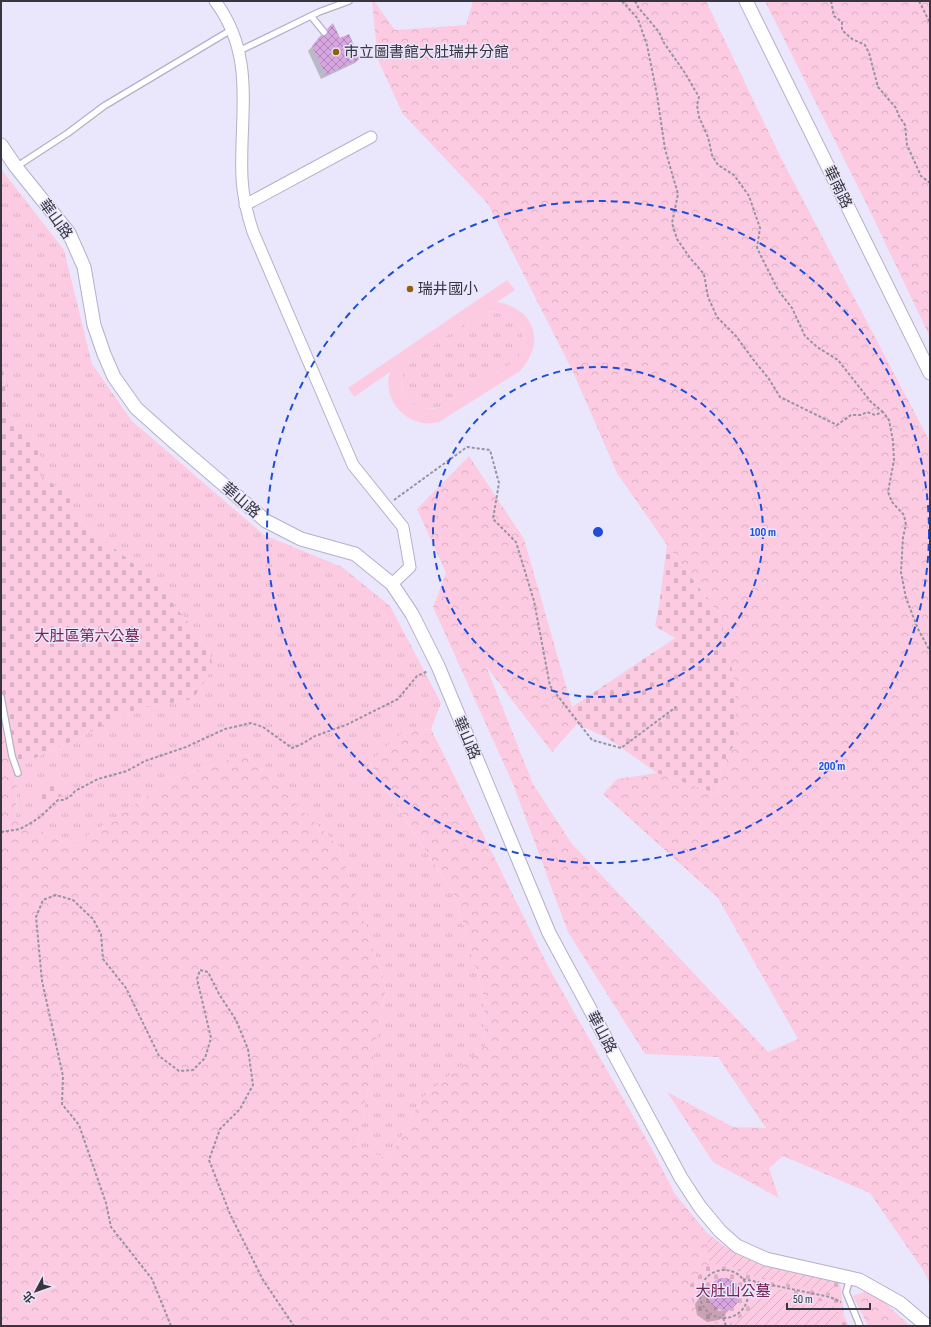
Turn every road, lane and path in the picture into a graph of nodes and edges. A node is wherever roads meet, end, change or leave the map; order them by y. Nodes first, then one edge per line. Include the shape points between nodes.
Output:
1 (215, 1) edge
2 (349, 1) edge
3 (622, 1) edge
4 (635, 1) edge
5 (746, 1) edge
6 (831, 1) edge
7 (919, 1) edge
8 (311, 16) junction
9 (930, 23) edge
10 (231, 30) junction
11 (324, 32) dead end
12 (239, 51) junction
13 (371, 137) dead end
14 (1, 145) edge
15 (16, 167) junction
16 (930, 183) edge
17 (245, 205) junction
18 (930, 374) edge
19 (883, 412) junction
20 (386, 506) junction
21 (392, 584) junction
22 (930, 651) edge
23 (438, 666) junction
24 (1, 698) edge
25 (676, 707) dead end
26 (18, 773) dead end
27 (1, 832) edge
28 (743, 1279) junction
29 (850, 1279) junction
30 (851, 1305) junction
31 (723, 1318) junction
32 (170, 1326) edge
33 (294, 1326) edge
34 (726, 1326) edge
35 (860, 1326) edge
36 (927, 1326) edge

1 - 10 street
2 - 8 lane
3 - 19 path via 638,19 647,45 665,149 678,194 672,223 677,239 704,274 708,297 717,317 736,336 780,397 837,425 851,416
4 - 19 path via 659,32 698,97 699,117 708,137 712,155 718,165 734,175 749,196 760,228 757,248 778,290 792,308 806,336 838,360 871,402
5 - 18 street, 華南路
6 - 16 path via 834,16 842,22 842,30 864,45 869,53 878,87 896,108 905,125 907,145 922,176
7 - 9 path
8 - 11 lane
8 - 12 lane
10 - 12 street
10 - 15 lane via 104,106
12 - 17 street via 244,85 242,178
13 - 17 street
14 - 15 street, 華山路
15 - 21 street, 華山路 via 69,233 84,266 94,325 104,354 114,377 136,408 266,521 301,539 355,554
17 - 20 street via 253,232 354,465
19 - 22 path via 890,420 893,440 894,460 888,492 892,502 904,515 906,525 901,572 906,598
20 - 21 street via 403,527 410,567
20 - 25 path via 467,447 490,450 498,483 494,519 516,542 534,602 550,686 592,740 621,748
21 - 23 street, 華山路 via 412,614
23 - 27 path via 417,676 398,699 300,745 292,748 263,727 251,723 226,729 145,761 127,771 98,779 64,800 58,800 31,823 20,829
23 - 29 street, 華山路 via 549,933 681,1178 700,1207 720,1231 737,1246 766,1259
24 - 26 lane via 12,756
28 - 30 path
28 - 31 path via 748,1292 746,1305 736,1315
28 - 31 path via 732,1271 718,1270 707,1277 700,1289 702,1302 710,1313
29 - 30 lane via 846,1292
29 - 36 street, 華山路 via 859,1280 900,1303
30 - 35 lane
31 - 34 path
32 - 33 path via 152,1279 111,1227 106,1203 79,1125 62,1104 63,1076 42,981 36,917 43,900 56,895 73,900 93,919 101,934 103,959 126,988 159,1056 179,1071 193,1070 205,1058 210,1038 196,979 200,970 208,972 236,1020 248,1049 253,1086 240,1109 220,1130 209,1160 230,1214 263,1280

